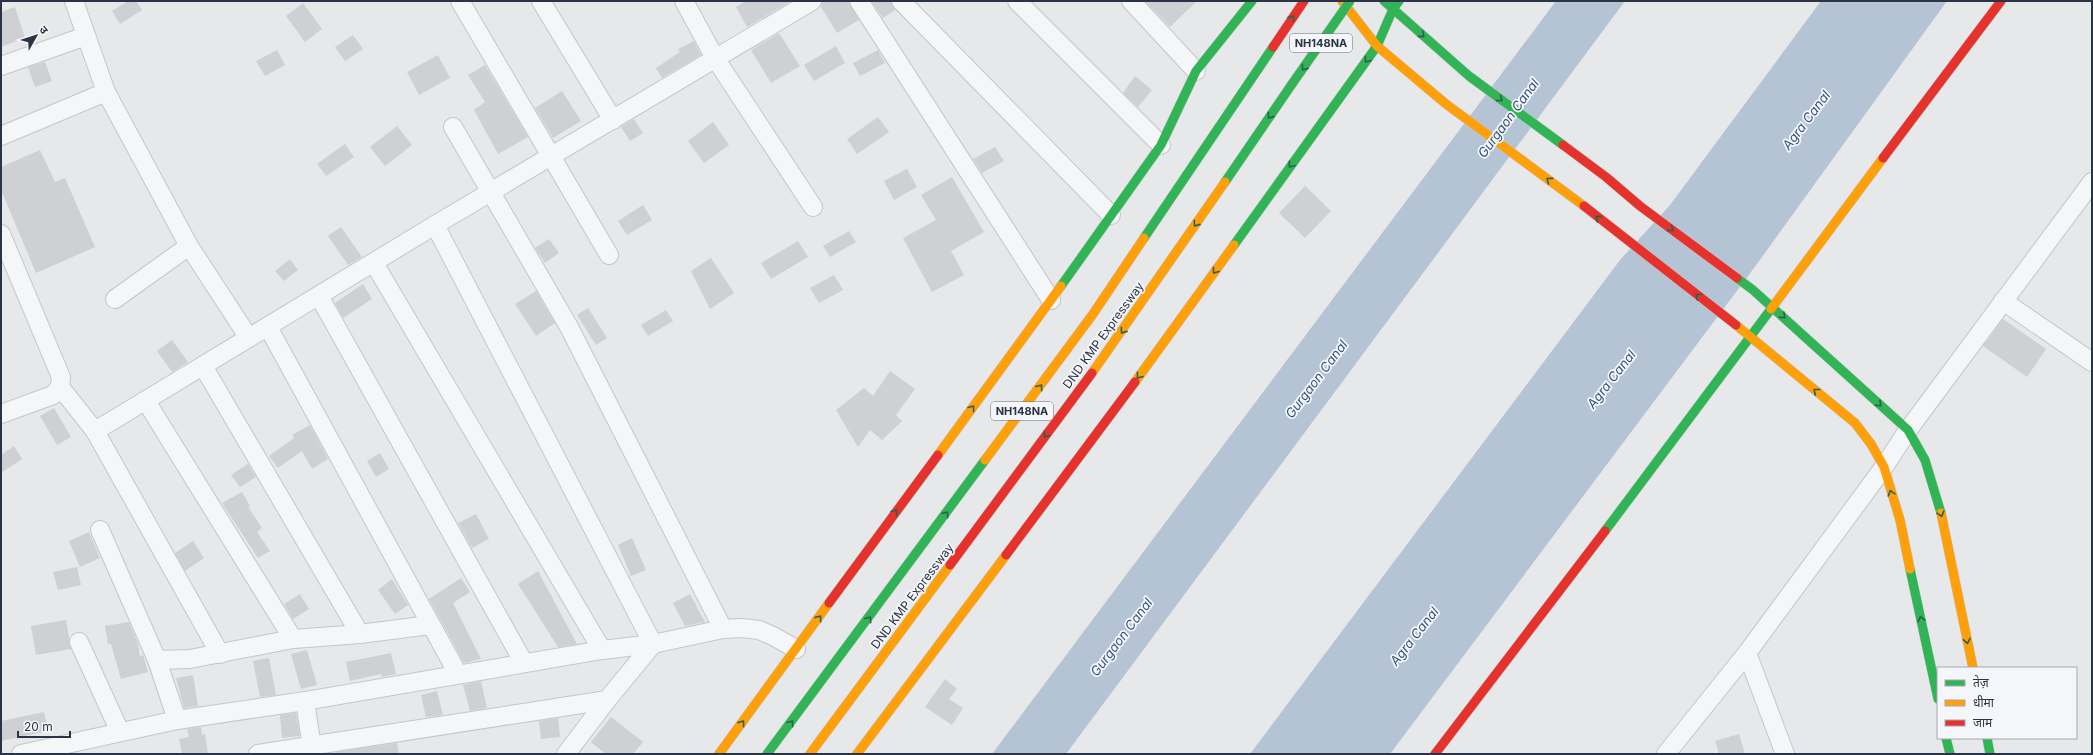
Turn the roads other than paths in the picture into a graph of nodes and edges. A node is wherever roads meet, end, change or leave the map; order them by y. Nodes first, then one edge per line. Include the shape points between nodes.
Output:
1 (74, 1) edge
2 (460, 1) edge
3 (541, 1) edge
4 (684, 1) edge
5 (812, 1) edge
6 (859, 1) edge
7 (902, 1) edge
8 (1017, 1) edge
9 (1131, 1) edge
10 (1304, 1) edge
11 (1342, 1) edge
12 (1350, 1) edge
13 (1384, 1) edge
14 (1399, 1) edge
15 (2002, 1) edge
16 (1245, 4) edge
17 (1392, 9) junction
18 (86, 36) junction
19 (1377, 46) junction
20 (715, 58) junction
21 (1, 66) edge
22 (1196, 71) junction
23 (106, 92) junction
24 (614, 120) junction
25 (453, 127) dead end
26 (1, 136) edge
27 (1161, 145) junction
28 (553, 157) junction
29 (2092, 182) edge
30 (491, 192) junction
31 (813, 207) dead end
32 (1111, 215) junction
33 (435, 225) junction
34 (1, 234) edge
35 (189, 246) junction
36 (609, 255) dead end
37 (374, 263) junction
38 (319, 296) junction
39 (115, 299) dead end
40 (1052, 300) junction
41 (2003, 301) junction
42 (1772, 306) junction
43 (268, 327) junction
44 (1751, 337) junction
45 (249, 338) junction
46 (2092, 362) edge
47 (203, 366) junction
48 (60, 387) junction
49 (146, 401) junction
50 (1, 414) edge
51 (1908, 430) junction
52 (95, 431) junction
53 (1884, 467) junction
54 (100, 530) dead end
55 (430, 625) junction
56 (723, 629) junction
57 (360, 634) junction
58 (293, 639) junction
59 (79, 642) dead end
60 (653, 644) junction
61 (796, 649) junction
62 (602, 650) junction
63 (1747, 653) junction
64 (220, 654) junction
65 (157, 660) junction
66 (524, 663) junction
67 (1973, 667) edge
68 (458, 674) junction
69 (1937, 694) edge
70 (607, 700) junction
71 (305, 701) junction
72 (177, 720) junction
73 (120, 732) junction
74 (1946, 739) edge
75 (1987, 739) edge
76 (312, 750) edge
77 (21, 754) edge
78 (258, 754) edge
79 (566, 754) edge
80 (719, 754) edge
81 (767, 754) edge
82 (810, 754) edge
83 (857, 754) edge
84 (1435, 754) edge
85 (1666, 754) edge
86 (1785, 754) edge
87 (1950, 754) edge
88 (1990, 754) edge

1 - 18 street
2 - 28 street
3 - 24 street
4 - 20 street
5 - 20 street
6 - 40 street
7 - 32 street
8 - 27 street
9 - 22 street
81 -> 10 main road, DND KMP Expressway / NH148NA via 1093,314
11 - 19 main road
12 -> 82 main road, DND KMP Expressway / NH148NA, bridge via 1118,338
13 - 17 main road
14 - 17 main road
15 - 42 main road
16 - 22 main road
17 - 19 main road
17 -> 42 main road via 1469,76 1606,177 1640,206
18 - 21 street
18 - 23 street
44 -> 19 main road via 1580,203 1446,104
19 -> 83 main road via 1147,366
20 - 24 street
20 - 31 street
22 - 27 main road
23 - 26 street
23 - 35 street
24 - 28 street
25 - 30 street
27 - 32 main road
28 - 30 street
28 - 36 street
29 - 41 street
30 - 33 street
30 - 56 street via 569,327
32 - 40 main road
33 - 37 street
33 - 60 street
34 - 48 street via 61,377
35 - 39 street
35 - 45 street
37 - 38 street
37 - 62 street
38 - 43 street
38 - 66 street
61 -> 40 main road
41 - 46 street
41 - 51 street
42 - 44 main road
42 -> 51 main road
43 - 45 street
43 - 55 street
53 -> 44 main road via 1872,444 1855,423
44 - 84 main road
45 - 47 street
47 - 49 street
47 - 57 street
48 - 50 street via 53,395
48 - 52 street
49 - 52 street
49 - 58 street
51 - 53 street
51 -> 67 main road via 1926,464 1943,522
52 - 64 street
53 - 63 street
69 -> 53 main road via 1900,520
54 - 65 street
55 - 57 street
55 - 68 street
56 - 60 street
56 - 61 street via 759,630
57 - 58 street
58 - 64 street
59 - 73 street
60 - 62 street
60 - 70 street
80 -> 61 main road
62 - 66 street
63 - 85 street
63 - 86 street
64 - 65 street via 190,659
65 - 72 street
66 - 68 street
68 - 71 street
70 - 76 street
70 - 79 street
71 - 72 street
71 - 76 street
72 - 73 street
73 - 77 street
74 - 87 main road
75 - 88 main road
76 - 78 street

